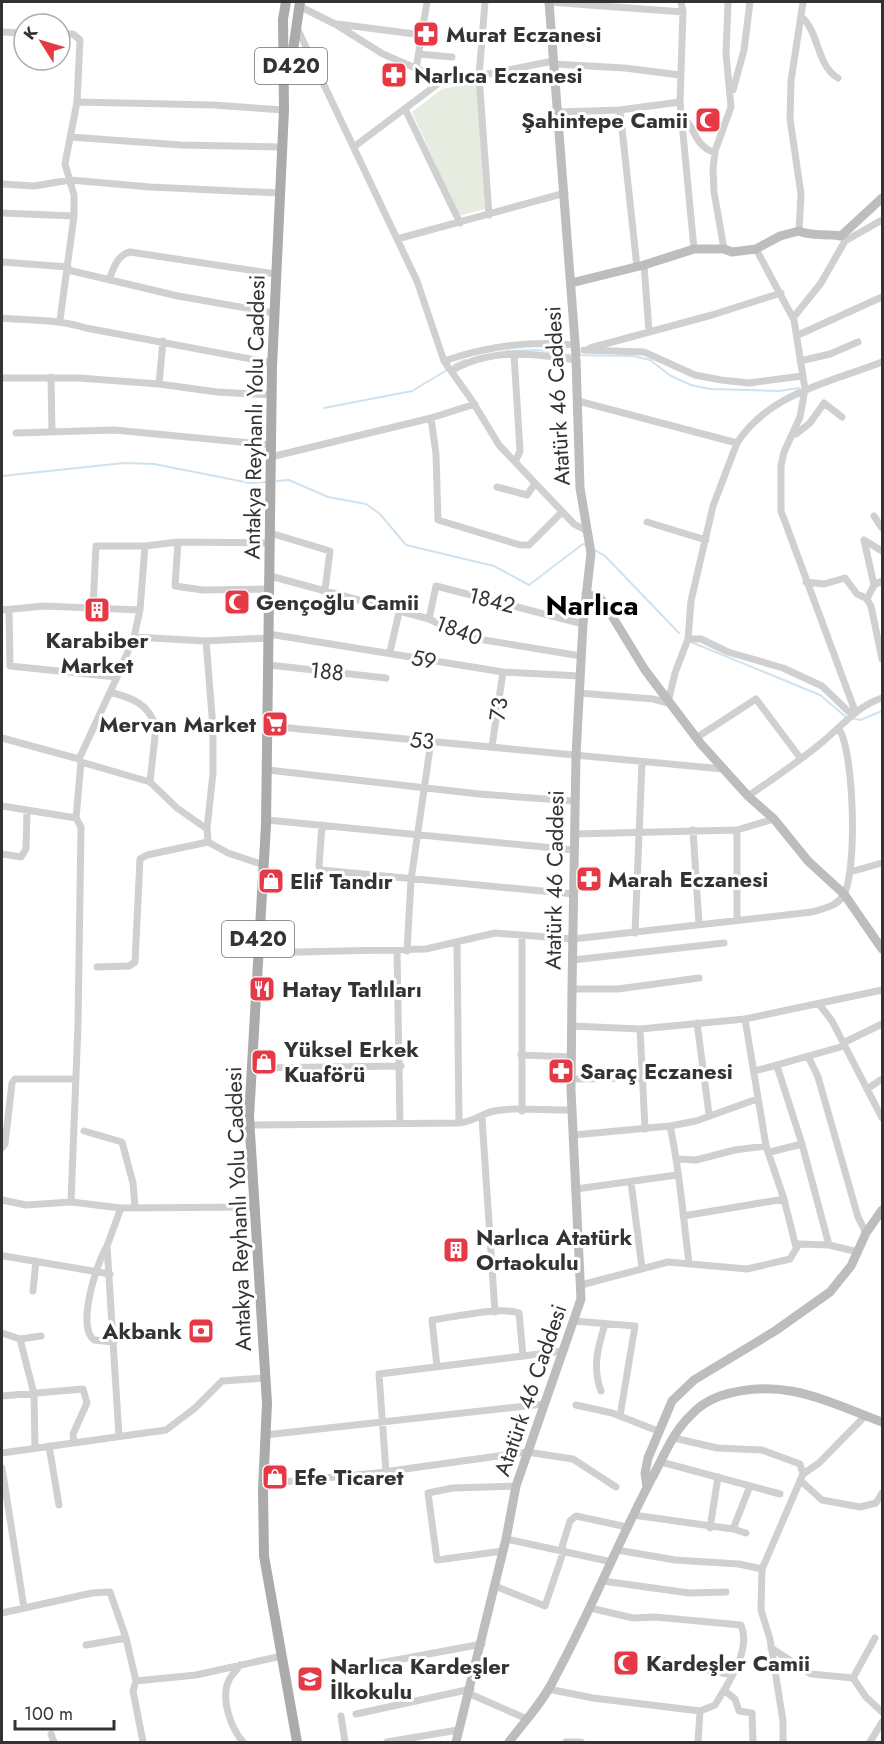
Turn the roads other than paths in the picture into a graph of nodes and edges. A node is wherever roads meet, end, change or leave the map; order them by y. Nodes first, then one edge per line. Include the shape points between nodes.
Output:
1 (286, 2) edge
2 (427, 2) edge
3 (485, 2) edge
4 (549, 2) edge
5 (681, 2) edge
6 (728, 2) edge
7 (750, 2) edge
8 (803, 2) edge
9 (299, 4) edge
10 (683, 12) junction
11 (801, 16) junction
12 (335, 24) junction
13 (296, 26) junction
14 (72, 34) edge
15 (422, 36) junction
16 (419, 54) junction
17 (452, 57) dead end
18 (554, 63) junction
19 (416, 69) junction
20 (680, 75) junction
21 (478, 76) junction
22 (838, 78) dead end
23 (443, 80) junction
24 (732, 94) junction
25 (77, 102) junction
26 (680, 102) junction
27 (405, 109) junction
28 (284, 110) junction
29 (620, 110) junction
30 (559, 112) junction
31 (681, 115) junction
32 (283, 132) junction
33 (70, 137) junction
34 (355, 146) junction
35 (282, 147) junction
36 (715, 153) junction
37 (70, 180) junction
38 (2, 184) edge
39 (280, 193) junction
40 (565, 193) junction
41 (882, 198) edge
42 (2, 213) edge
43 (489, 215) junction
44 (74, 216) junction
45 (882, 220) edge
46 (460, 223) junction
47 (799, 231) junction
48 (397, 239) junction
49 (843, 239) junction
50 (694, 249) junction
51 (724, 249) junction
52 (756, 249) junction
53 (2, 262) edge
54 (641, 266) junction
55 (68, 269) junction
56 (276, 274) junction
57 (109, 280) junction
58 (571, 283) junction
59 (781, 293) junction
60 (882, 297) edge
61 (274, 313) junction
62 (2, 318) edge
63 (793, 318) junction
64 (60, 320) junction
65 (649, 331) junction
66 (798, 335) junction
67 (163, 341) junction
68 (858, 342) dead end
69 (577, 352) junction
70 (514, 354) junction
71 (444, 361) junction
72 (800, 361) junction
73 (882, 362) edge
74 (272, 363) junction
75 (451, 371) junction
76 (802, 376) junction
77 (51, 377) junction
78 (2, 378) edge
79 (159, 384) junction
80 (805, 388) junction
81 (272, 395) junction
82 (578, 401) junction
83 (474, 404) junction
84 (842, 417) dead end
85 (431, 418) junction
86 (51, 431) junction
87 (16, 433) dead end
88 (794, 435) junction
89 (737, 443) junction
90 (271, 444) junction
91 (271, 457) junction
92 (515, 462) junction
93 (534, 485) junction
94 (497, 487) dead end
95 (562, 512) junction
96 (874, 516) dead end
97 (647, 522) dead end
98 (882, 528) edge
99 (587, 531) junction
100 (270, 538) junction
101 (706, 540) junction
102 (178, 542) junction
103 (145, 546) junction
104 (882, 551) edge
105 (270, 576) junction
106 (882, 581) edge
107 (806, 582) junction
108 (874, 585) junction
109 (270, 589) junction
110 (326, 590) junction
111 (586, 594) junction
112 (867, 599) junction
113 (93, 608) junction
114 (5, 610) edge
115 (141, 610) junction
116 (399, 612) junction
117 (429, 619) junction
118 (583, 624) junction
119 (269, 636) junction
120 (134, 637) junction
121 (688, 639) junction
122 (206, 641) junction
123 (390, 652) junction
124 (581, 656) junction
125 (882, 659) edge
126 (269, 665) junction
127 (503, 672) junction
128 (580, 676) junction
129 (117, 677) junction
130 (386, 678) dead end
131 (110, 692) junction
132 (579, 693) junction
133 (882, 698) edge
134 (668, 703) junction
135 (852, 716) junction
136 (268, 726) junction
137 (839, 729) junction
138 (2, 738) edge
139 (696, 738) junction
140 (430, 741) junction
141 (492, 746) junction
142 (576, 755) junction
143 (801, 759) junction
144 (80, 761) junction
145 (642, 762) junction
146 (723, 769) junction
147 (268, 770) junction
148 (150, 782) junction
149 (424, 787) junction
150 (748, 796) junction
151 (574, 801) junction
152 (2, 806) edge
153 (27, 811) junction
154 (76, 818) junction
155 (774, 819) junction
156 (267, 820) junction
157 (322, 825) junction
158 (207, 829) junction
159 (693, 830) junction
160 (737, 830) junction
161 (637, 832) junction
162 (574, 834) junction
163 (420, 835) junction
164 (207, 842) junction
165 (574, 850) junction
166 (2, 854) edge
167 (882, 863) edge
168 (264, 865) junction
169 (850, 872) junction
170 (411, 880) junction
171 (574, 894) junction
172 (844, 894) junction
173 (737, 919) junction
174 (699, 924) junction
175 (635, 933) junction
176 (522, 936) junction
177 (573, 939) junction
178 (457, 943) junction
179 (724, 943) dead end
180 (882, 949) edge
181 (398, 951) junction
182 (407, 951) junction
183 (257, 953) junction
184 (573, 960) junction
185 (97, 967) dead end
186 (699, 978) dead end
187 (572, 989) junction
188 (882, 990) edge
189 (819, 1004) junction
190 (745, 1018) junction
191 (697, 1023) junction
192 (882, 1024) edge
193 (572, 1026) junction
194 (640, 1029) junction
195 (843, 1045) junction
196 (521, 1055) junction
197 (572, 1057) junction
198 (809, 1058) junction
199 (401, 1066) junction
200 (777, 1066) junction
201 (251, 1068) junction
202 (755, 1071) junction
203 (642, 1078) junction
204 (74, 1079) junction
205 (572, 1079) junction
206 (882, 1079) edge
207 (867, 1089) junction
208 (757, 1099) junction
209 (572, 1110) junction
210 (522, 1111) junction
211 (708, 1114) junction
212 (482, 1118) junction
213 (882, 1118) edge
214 (459, 1123) junction
215 (400, 1124) junction
216 (250, 1125) junction
217 (669, 1126) junction
218 (645, 1129) junction
219 (84, 1131) dead end
220 (574, 1136) junction
221 (802, 1144) junction
222 (2, 1148) edge
223 (768, 1149) junction
224 (677, 1159) junction
225 (677, 1175) junction
226 (631, 1182) junction
227 (576, 1189) junction
228 (784, 1199) junction
229 (2, 1200) edge
230 (71, 1202) junction
231 (135, 1207) junction
232 (255, 1207) junction
233 (121, 1208) junction
234 (882, 1210) edge
235 (683, 1215) junction
236 (866, 1233) junction
237 (830, 1245) junction
238 (107, 1246) junction
239 (796, 1247) junction
240 (858, 1252) junction
241 (3, 1256) dead end
242 (36, 1261) junction
243 (689, 1263) junction
244 (642, 1268) junction
245 (96, 1270) junction
246 (110, 1274) junction
247 (581, 1285) junction
248 (33, 1290) dead end
249 (495, 1312) junction
250 (574, 1321) junction
251 (605, 1324) junction
252 (2, 1333) edge
253 (41, 1336) dead end
254 (20, 1339) junction
255 (114, 1342) junction
256 (563, 1351) junction
257 (523, 1356) junction
258 (437, 1367) junction
259 (265, 1378) junction
260 (601, 1391) dead end
261 (34, 1394) junction
262 (2, 1396) edge
263 (544, 1404) junction
264 (576, 1405) dead end
265 (620, 1416) junction
266 (866, 1416) junction
267 (882, 1422) edge
268 (381, 1424) junction
269 (658, 1431) junction
270 (265, 1435) junction
271 (119, 1436) junction
272 (674, 1438) junction
273 (74, 1443) junction
274 (49, 1446) junction
275 (35, 1448) junction
276 (527, 1452) junction
277 (2, 1453) edge
278 (661, 1462) junction
279 (2, 1468) edge
280 (386, 1472) junction
281 (718, 1477) junction
282 (801, 1477) junction
283 (263, 1484) junction
284 (516, 1486) junction
285 (750, 1486) junction
286 (616, 1487) dead end
287 (647, 1488) junction
288 (882, 1493) edge
289 (780, 1494) dead end
290 (59, 1505) dead end
291 (633, 1515) junction
292 (627, 1527) junction
293 (710, 1527) junction
294 (733, 1529) junction
295 (746, 1533) dead end
296 (506, 1539) junction
297 (562, 1550) junction
298 (504, 1551) junction
299 (617, 1551) junction
300 (612, 1562) junction
301 (762, 1569) junction
302 (603, 1581) junction
303 (495, 1586) junction
304 (726, 1592) dead end
305 (24, 1608) junction
306 (590, 1608) junction
307 (2, 1613) edge
308 (126, 1638) junction
309 (874, 1638) dead end
310 (86, 1644) dead end
311 (482, 1644) junction
312 (771, 1648) junction
313 (282, 1656) junction
314 (650, 1658) dead end
315 (240, 1665) junction
316 (364, 1666) dead end
317 (732, 1675) junction
318 (853, 1678) junction
319 (136, 1681) junction
320 (548, 1689) junction
321 (724, 1690) junction
322 (470, 1692) junction
323 (699, 1711) junction
324 (882, 1712) edge
325 (356, 1714) dead end
326 (341, 1716) dead end
327 (527, 1719) junction
328 (882, 1722) edge
329 (458, 1730) junction
330 (51, 1734) dead end
331 (785, 1741) edge
332 (54, 1743) edge
333 (143, 1743) edge
334 (243, 1743) edge
335 (297, 1743) edge
336 (345, 1743) edge
337 (387, 1743) edge
338 (456, 1743) edge
339 (509, 1743) edge
340 (566, 1743) edge
341 (581, 1743) edge
342 (699, 1743) edge
343 (753, 1743) edge
344 (870, 1743) edge

1 - 28 main road, D420
2 - 15 street
3 - 21 street
4 - 10 street
4 - 18 street, Atatürk 46 Caddesi
5 - 10 street
6 - 24 street via 726,54
7 - 24 street via 743,56
8 - 11 street
9 - 12 street
9 - 13 main road, D420
10 - 20 street
11 - 22 street via 812,29 825,67
11 - 47 street via 791,81 790,119 799,171
12 - 15 street
12 - 19 street
13 - 32 main road, D420
13 - 34 street
14 - 25 street via 80,40
15 - 16 street
16 - 17 street
16 - 19 street
18 - 20 street
18 - 21 street
18 - 30 street, Atatürk 46 Caddesi
19 - 23 street
20 - 26 street
21 - 23 street
21 - 43 street
23 - 27 street
24 - 36 street
25 - 28 street
25 - 33 street
26 - 29 street
26 - 31 street
27 - 34 street
27 - 46 street
28 - 32 main road, D420
29 - 30 street
29 - 54 street
30 - 40 street, Atatürk 46 Caddesi
31 - 36 street via 700,145
31 - 50 street
32 - 35 main road, Antakya Reyhanlı Yolu Caddesi / D420
33 - 35 street
33 - 37 street via 65,164
34 - 48 street
35 - 39 main road, Antakya Reyhanlı Yolu Caddesi / D420
36 - 51 street via 714,192
37 - 38 street via 34,186
37 - 39 street
37 - 44 street
39 - 56 main road, Antakya Reyhanlı Yolu Caddesi / D420
40 - 43 street
40 - 58 street, Atatürk 46 Caddesi
41 - 49 street
42 - 44 street
43 - 46 street
44 - 55 street
45 - 49 street
46 - 48 street
47 - 49 street
47 - 52 street
48 - 71 street via 421,292
49 - 63 street via 821,283
50 - 51 street
50 - 54 street
51 - 52 street
52 - 59 street
53 - 55 street
54 - 58 street
54 - 65 street
55 - 57 street
55 - 64 street
56 - 57 street via 130,252 118,259
56 - 61 main road, Antakya Reyhanlı Yolu Caddesi / D420
57 - 61 street
58 - 69 street, Atatürk 46 Caddesi
59 - 63 street
59 - 65 street
60 - 66 street
61 - 74 main road, Antakya Reyhanlı Yolu Caddesi / D420
62 - 64 street
63 - 66 street
64 - 67 street
65 - 69 street
66 - 72 street
67 - 74 street
67 - 79 street
68 - 72 street
69 - 70 street
69 - 71 street via 540,342 510,344 481,348
69 - 76 street via 644,352 695,375 721,380 749,382
69 - 82 street, Atatürk 46 Caddesi
70 - 75 street via 487,356
70 - 92 street via 520,451
71 - 75 street
72 - 76 street
73 - 80 street
74 - 81 main road, Antakya Reyhanlı Yolu Caddesi / D420
75 - 83 street
76 - 80 street
77 - 78 street
77 - 79 street
77 - 86 street
79 - 81 street via 217,393
80 - 88 street
80 - 89 street via 770,409
81 - 90 main road, Antakya Reyhanlı Yolu Caddesi / D420
82 - 89 street
82 - 99 street, Atatürk 46 Caddesi via 580,488
83 - 85 street
83 - 92 street via 498,446
84 - 88 street via 824,403 810,423
85 - 91 street
85 - 95 street via 438,520 529,545
86 - 87 street
86 - 90 street via 114,430
88 - 107 street via 781,466 781,511
89 - 101 street via 713,506
90 - 91 main road, Antakya Reyhanlı Yolu Caddesi / D420
91 - 100 main road, Antakya Reyhanlı Yolu Caddesi / D420
92 - 93 street
93 - 94 street via 528,495
93 - 95 street
95 - 99 street
96 - 98 street
97 - 101 street
99 - 111 street, Atatürk 46 Caddesi via 590,548
100 - 102 street
100 - 105 main road, Antakya Reyhanlı Yolu Caddesi / D420
100 - 110 street via 330,552
101 - 121 street via 691,601
102 - 103 street
102 - 109 street via 175,586 203,590
103 - 113 street via 96,546
103 - 115 street
104 - 108 street via 864,540
105 - 109 main road, Antakya Reyhanlı Yolu Caddesi / D420
105 - 110 street, 1840
106 - 108 street
107 - 112 street via 824,584 845,579 857,594
107 - 135 street
108 - 112 street
109 - 119 main road, Antakya Reyhanlı Yolu Caddesi / D420
110 - 116 street, 1840
111 - 118 street, Atatürk 46 Caddesi
111 - 134 street via 604,603
112 - 125 street
113 - 114 street via 44,606
113 - 115 street
114 - 129 street via 10,666
115 - 120 street
116 - 117 street, 1840
116 - 123 street
117 - 118 street, 1842 via 436,586
117 - 124 street, 1840 via 466,637
118 - 124 street, Atatürk 46 Caddesi
119 - 122 street, 59
119 - 123 street, 59
119 - 126 main road, Antakya Reyhanlı Yolu Caddesi / D420
120 - 122 street, 59
120 - 129 street
121 - 134 street
121 - 135 street via 701,639 822,686
122 - 158 street via 213,728
123 - 127 street, 59
124 - 128 street, Atatürk 46 Caddesi
126 - 130 street, 188
126 - 136 main road, Antakya Reyhanlı Yolu Caddesi / D420
127 - 128 street, 59
127 - 141 street, 73
128 - 132 street, Atatürk 46 Caddesi
129 - 131 street
131 - 144 street
131 - 148 street via 142,704 153,720 156,727
132 - 134 street
132 - 142 street, Atatürk 46 Caddesi
133 - 135 street
134 - 139 street
135 - 137 street
136 - 140 street, 53
136 - 147 main road, Antakya Reyhanlı Yolu Caddesi / D420
137 - 143 street
137 - 169 street via 852,778
138 - 144 street
139 - 143 street via 756,699
139 - 146 street
140 - 141 street, 53
140 - 149 street
141 - 142 street, 53
142 - 145 street, 53
142 - 151 street, Atatürk 46 Caddesi
143 - 150 street
144 - 148 street
144 - 154 street
145 - 146 street, 53
145 - 161 street
146 - 150 street
147 - 149 street
147 - 156 main road, Antakya Reyhanlı Yolu Caddesi / D420
148 - 158 street
149 - 151 street
149 - 163 street
150 - 155 street
151 - 162 street, Atatürk 46 Caddesi
152 - 153 street
153 - 154 street
153 - 166 street via 26,849 21,857
154 - 204 street via 81,827 81,860
155 - 160 street
155 - 172 street via 808,861
156 - 157 street
156 - 168 main road, Antakya Reyhanlı Yolu Caddesi / D420
157 - 163 street
157 - 170 street via 321,870
158 - 164 street
159 - 160 street
159 - 161 street
159 - 174 street
160 - 173 street
161 - 162 street
161 - 175 street
162 - 165 street, Atatürk 46 Caddesi
163 - 165 street
163 - 170 street
164 - 168 street
164 - 185 street via 140,859 135,962 129,966
165 - 171 street, Atatürk 46 Caddesi
167 - 169 street
168 - 183 main road, Antakya Reyhanlı Yolu Caddesi / D420
169 - 172 street
170 - 171 street
170 - 182 street
171 - 177 street, Atatürk 46 Caddesi
172 - 173 street via 835,905 812,912
172 - 180 street
173 - 174 street
174 - 175 street
175 - 177 street
176 - 177 street
176 - 178 street via 495,933
176 - 196 street
177 - 184 street, Atatürk 46 Caddesi
178 - 182 street
178 - 214 street
179 - 184 street
181 - 182 street
181 - 183 street
181 - 199 street
183 - 201 main road, Antakya Reyhanlı Yolu Caddesi / D420
184 - 187 street, Atatürk 46 Caddesi
186 - 187 street via 618,989
187 - 193 street, Atatürk 46 Caddesi
188 - 189 street
189 - 190 street
189 - 195 street
190 - 191 street
190 - 202 street
191 - 194 street
191 - 211 street
192 - 195 street
193 - 194 street
193 - 197 street, Atatürk 46 Caddesi
194 - 203 street
195 - 198 street
195 - 207 street
196 - 197 street
196 - 210 street
197 - 205 street, Atatürk 46 Caddesi
198 - 200 street
198 - 236 street
199 - 201 street
199 - 215 street
200 - 202 street
200 - 221 street
201 - 216 main road, Antakya Reyhanlı Yolu Caddesi / D420
202 - 208 street
203 - 205 street
203 - 218 street
204 - 222 street via 15,1079
204 - 230 street
205 - 209 street, Atatürk 46 Caddesi
206 - 207 street
207 - 213 street
208 - 211 street
208 - 223 street
209 - 210 street
209 - 220 street, Atatürk 46 Caddesi
210 - 212 street via 488,1113
211 - 217 street via 696,1121
212 - 214 street
212 - 249 street
214 - 215 street
215 - 216 street
216 - 232 main road, Antakya Reyhanlı Yolu Caddesi / D420
217 - 218 street
217 - 224 street
218 - 220 street
219 - 231 street via 122,1142
220 - 227 street, Atatürk 46 Caddesi
221 - 223 street
221 - 237 street
223 - 224 street via 735,1150 696,1160
223 - 228 street
224 - 225 street
225 - 226 street
225 - 235 street
226 - 227 street
226 - 244 street
227 - 247 street, Atatürk 46 Caddesi
228 - 235 street
228 - 239 street
229 - 230 street via 26,1205
230 - 233 street
231 - 232 street
231 - 233 street
232 - 259 main road, Antakya Reyhanlı Yolu Caddesi / D420
233 - 238 street
234 - 236 street
235 - 243 street
236 - 240 street
237 - 239 street
237 - 240 street
238 - 245 street
238 - 246 street
239 - 243 street via 790,1258 747,1269
240 - 269 street via 830,1292 686,1387 672,1401
241 - 242 street
242 - 245 street
242 - 248 street
243 - 244 street via 668,1262
244 - 247 street
245 - 246 street
245 - 255 street via 88,1304 88,1333 94,1340
246 - 255 street
247 - 250 street, Atatürk 46 Caddesi
249 - 257 street via 519,1313
249 - 258 street via 432,1320
250 - 251 street
250 - 256 street, Atatürk 46 Caddesi
251 - 260 street via 596,1372
251 - 265 street via 635,1326
252 - 254 street
253 - 254 street
254 - 261 street
255 - 271 street
256 - 257 street
256 - 263 street, Atatürk 46 Caddesi
257 - 258 street
258 - 268 street via 379,1374
259 - 270 main road, Antakya Reyhanlı Yolu Caddesi / D420
259 - 271 street via 222,1381 166,1430
261 - 262 street
261 - 273 street via 83,1389 87,1403 73,1434
261 - 275 street
263 - 268 street
263 - 276 street, Atatürk 46 Caddesi
264 - 265 street
265 - 269 street
266 - 267 street
266 - 272 street via 811,1394 763,1388 707,1402 690,1416
266 - 282 street
268 - 270 street
268 - 280 street
269 - 287 street via 645,1473
270 - 283 main road, Antakya Reyhanlı Yolu Caddesi / D420
271 - 273 street
272 - 278 street
272 - 282 street via 717,1448 774,1453 800,1464
273 - 274 street
274 - 275 street
274 - 290 street
275 - 277 street
276 - 280 street
276 - 284 street, Atatürk 46 Caddesi
276 - 286 street via 573,1459
278 - 281 street
278 - 287 street
279 - 305 street
280 - 283 street
281 - 285 street
281 - 293 street
282 - 288 street via 822,1500 860,1507 876,1503
282 - 301 street
283 - 313 main road, Antakya Reyhanlı Yolu Caddesi / D420 via 265,1565
284 - 296 street, Atatürk 46 Caddesi
284 - 298 street via 453,1488 428,1493 438,1560
285 - 289 street
285 - 294 street
287 - 291 street
291 - 292 street
291 - 293 street
292 - 297 street via 573,1517
292 - 299 street
293 - 294 street
294 - 295 street
296 - 297 street
296 - 298 street, Atatürk 46 Caddesi
297 - 300 street
297 - 303 street via 545,1606
298 - 303 street, Atatürk 46 Caddesi
299 - 300 street
299 - 301 street
300 - 302 street
301 - 312 street via 761,1610
302 - 304 street via 689,1593
302 - 306 street
303 - 311 street, Atatürk 46 Caddesi
305 - 307 street
305 - 308 street via 110,1592
306 - 317 street via 633,1618 741,1625 742,1647
306 - 320 street
308 - 310 street
308 - 319 street
309 - 318 street
311 - 316 street
311 - 322 street, Atatürk 46 Caddesi
312 - 318 street via 812,1674
312 - 331 street
313 - 315 street
313 - 335 main road, Antakya Reyhanlı Yolu Caddesi / D420
314 - 317 street
315 - 319 street via 196,1675
315 - 334 street via 228,1681 226,1697 233,1727
317 - 321 street
318 - 324 street
319 - 333 street via 133,1691
320 - 323 street
320 - 327 street
321 - 323 street via 715,1705
321 - 343 street via 735,1699 739,1711 752,1713
322 - 325 street
322 - 327 street
322 - 329 street, Atatürk 46 Caddesi
323 - 342 street
326 - 336 street
327 - 339 street
328 - 344 street
329 - 337 street
329 - 338 street, Atatürk 46 Caddesi
330 - 332 street
340 - 341 street

